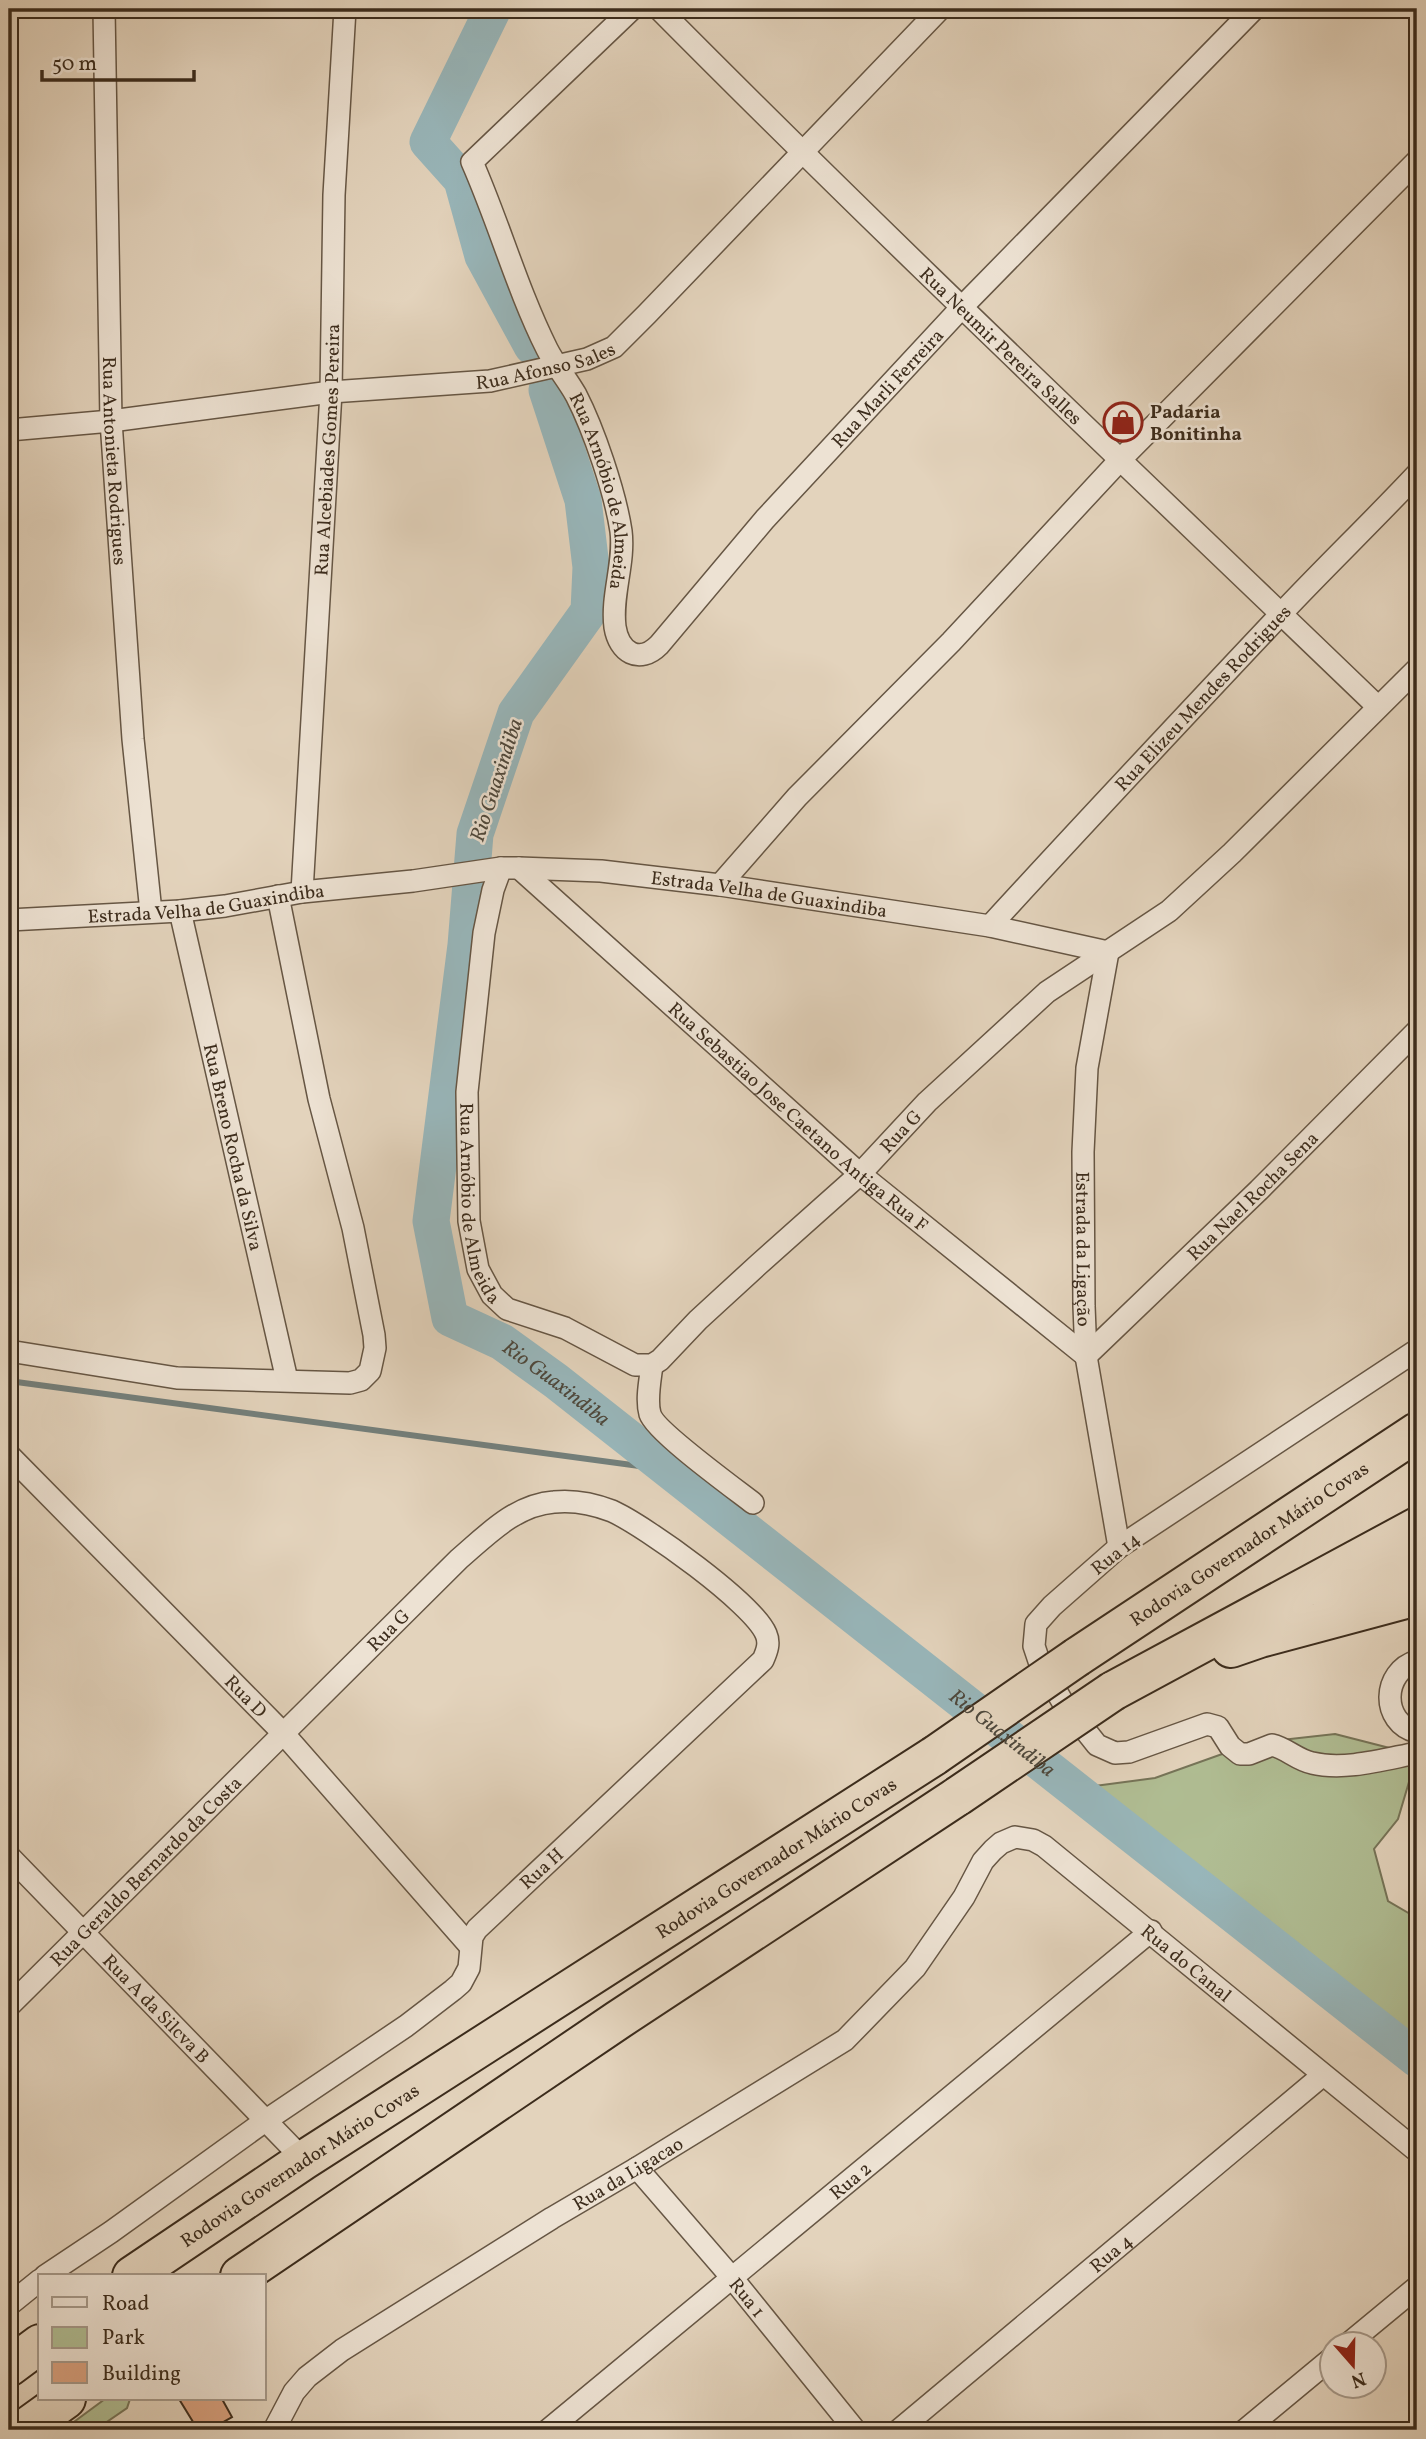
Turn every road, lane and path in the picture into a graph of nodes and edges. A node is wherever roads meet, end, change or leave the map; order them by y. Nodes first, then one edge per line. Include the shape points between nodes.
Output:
1 (104, 9) edge
2 (345, 9) edge
3 (632, 9) edge
4 (659, 9) edge
5 (940, 9) edge
6 (1254, 9) edge
7 (802, 153) junction
8 (1417, 161) edge
9 (962, 307) junction
10 (558, 366) junction
11 (331, 393) junction
12 (111, 421) junction
13 (9, 429) edge
14 (1119, 461) junction
15 (1417, 474) edge
16 (1281, 613) junction
17 (647, 654) joint
18 (1417, 669) edge
19 (1378, 707) junction
20 (501, 869) junction
21 (720, 885) junction
22 (302, 892) junction
23 (278, 896) junction
24 (180, 911) junction
25 (151, 912) junction
26 (9, 920) edge
27 (990, 926) junction
28 (1108, 952) junction
29 (1417, 1031) edge
30 (860, 1174) junction
31 (1417, 1350) edge
32 (9, 1351) edge
33 (1086, 1356) junction
34 (652, 1366) junction
35 (287, 1380) junction
36 (1417, 1432) edge
37 (9, 1455) edge
38 (753, 1503) dead end
39 (495, 1527) joint
40 (1417, 1527) edge
41 (1119, 1546) junction
42 (1417, 1563) edge
43 (1417, 1596) edge
44 (1417, 1661) edge
45 (1113, 1691) junction
46 (1417, 1732) edge
47 (283, 1733) junction
48 (1417, 1753) edge
49 (9, 1856) edge
50 (964, 1897) joint
51 (1151, 1931) junction
52 (83, 1933) junction
53 (470, 1946) junction
54 (9, 2006) edge
55 (1323, 2075) junction
56 (265, 2121) junction
57 (1417, 2151) edge
58 (304, 2160) junction
59 (636, 2168) junction
60 (49, 2274) edge
61 (135, 2274) edge
62 (243, 2274) edge
63 (733, 2279) junction
64 (38, 2281) edge
65 (1417, 2287) edge
66 (11, 2297) edge
67 (1365, 2330) edge
68 (38, 2345) edge
69 (9, 2367) edge
70 (1318, 2370) edge
71 (65, 2400) edge
72 (23, 2430) edge
73 (274, 2430) edge
74 (548, 2430) edge
75 (855, 2430) edge
76 (899, 2430) edge
77 (1245, 2430) edge

1 - 12 street, Rua Antonieta Rodrigues
2 - 11 street, Rua Alcebiades Gomes Pereira via 334,195
3 - 10 street, Rua Arnóbio de Almeida via 471,162 548,352
4 - 7 street, Rua Neumir Pereira Salles
5 - 7 street, Rua Afonso Sales
6 - 9 street, Rua Marli Ferreira
7 - 9 street, Rua Neumir Pereira Salles
7 - 10 street, Rua Afonso Sales via 614,347
8 - 14 street
9 - 14 street, Rua Neumir Pereira Salles
9 - 17 street, Rua Marli Ferreira
10 - 11 street, Rua Afonso Sales via 490,381
10 - 17 street, Rua Arnóbio de Almeida via 592,432 616,509 621,533 615,600 618,639 631,653
11 - 12 street, Rua Afonso Sales
11 - 22 street, Rua Alcebiades Gomes Pereira
12 - 13 street, Rua Afonso Sales
12 - 25 street, Rua Antonieta Rodrigues
14 - 16 street, Rua Neumir Pereira Salles
14 - 21 street via 951,642 797,797
15 - 16 street, Rua Elizeu Mendes Rodrigues
16 - 19 street, Rua Neumir Pereira Salles
16 - 27 street, Rua Elizeu Mendes Rodrigues
18 - 19 street
19 - 28 street via 1170,911
20 - 21 street, Estrada Velha de Guaxindiba via 601,871
20 - 22 street, Estrada Velha de Guaxindiba
20 - 30 street, Rua Sebastiao Jose Caetano Antiga Rua F
20 - 34 street, Rua Arnóbio de Almeida via 484,933 467,1092 469,1221 478,1269 492,1296 507,1309 565,1328 635,1365
21 - 27 street, Estrada Velha de Guaxindiba
22 - 23 street, Estrada Velha de Guaxindiba
23 - 24 street, Estrada Velha de Guaxindiba
23 - 35 street via 319,1099 353,1228 375,1348 370,1371 356,1382
24 - 25 street, Estrada Velha de Guaxindiba
24 - 35 street, Rua Breno Rocha da Silva
25 - 26 street, Estrada Velha de Guaxindiba
27 - 28 street, Estrada Velha de Guaxindiba
28 - 30 street, Rua G via 1047,992 927,1102
28 - 33 street, Estrada da Ligação via 1087,1080 1083,1152
29 - 33 street, Rua Nael Rocha Sena
30 - 33 street, Rua Sebastiao Jose Caetano Antiga Rua F
30 - 34 street, Rua G
31 - 41 street, Rua 14
32 - 35 street via 177,1378
33 - 41 street, Estrada da Ligação
34 - 38 street via 649,1407 654,1422
36 - 58 highway, Rodovia Governador Mário Covas, bridge via 934,1756
37 - 47 street, Rua D
39 - 47 street, Rua G
39 - 53 street, Rua H via 538,1504 575,1502 611,1511 659,1538 701,1571 761,1625 768,1643 763,1660 493,1911
40 - 45 highway
41 - 48 street, Rua 14 via 1036,1624 1034,1646 1062,1702 1086,1734 1108,1751 1129,1752 1207,1724 1218,1727 1240,1754 1276,1745 1305,1761 1327,1766
42 - 45 highway
43 - 45 highway via 1260,1637
44 - 46 street via 1400,1670 1389,1692 1394,1716
45 - 62 highway, bridge
47 - 52 street, Rua Geraldo Bernardo da Costa
47 - 53 street, Rua D
49 - 52 street, Rua A da Silcva B
50 - 51 street, Rua do Canal via 993,1850 1008,1839 1023,1837 1044,1846
50 - 59 street, Rua da Ligacao via 915,1968 845,2040
51 - 55 street, Rua do Canal
51 - 63 street, Rua 2
52 - 54 street, Rua Geraldo Bernardo da Costa
52 - 56 street, Rua A da Silcva B
53 - 56 street, Rua H via 469,1968 453,1990
55 - 57 street, Rua do Canal
55 - 76 street, Rua 4
56 - 58 street, Rua A da Silcva B
56 - 60 street, Rua H
58 - 61 highway, Rodovia Governador Mário Covas
59 - 63 street, Rua 1
59 - 73 street, Rua da Ligacao via 342,2350 294,2392
63 - 74 street, Rua 2
63 - 75 street, Rua 1
64 - 66 street
65 - 67 street
68 - 69 highway
70 - 77 street
71 - 72 highway

